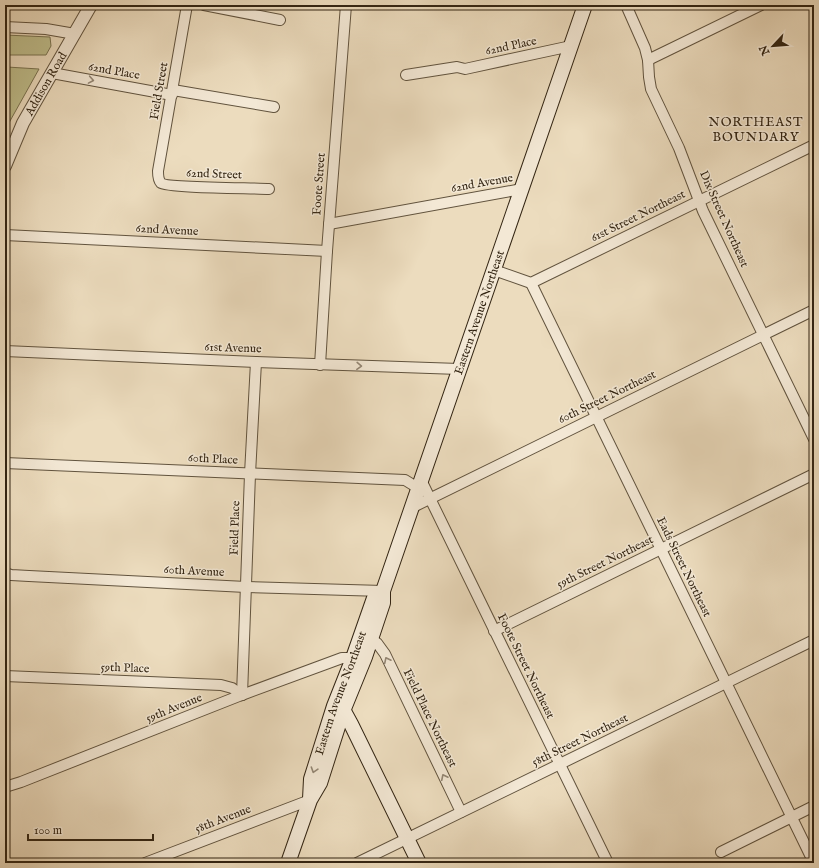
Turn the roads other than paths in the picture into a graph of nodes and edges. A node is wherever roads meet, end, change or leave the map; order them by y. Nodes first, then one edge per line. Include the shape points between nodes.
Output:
1 (92, 5) edge
2 (187, 5) edge
3 (204, 5) edge
4 (346, 5) edge
5 (576, 5) edge
6 (585, 5) edge
7 (626, 5) edge
8 (761, 5) edge
9 (280, 20) dead end
10 (5, 27) edge
11 (75, 34) junction
12 (573, 40) junction
13 (648, 60) junction
14 (52, 73) junction
15 (406, 75) dead end
16 (172, 93) junction
17 (274, 107) dead end
18 (814, 145) edge
19 (5, 166) edge
20 (160, 181) joint
21 (269, 189) dead end
22 (522, 189) junction
23 (699, 201) junction
24 (329, 224) junction
25 (5, 235) edge
26 (327, 251) junction
27 (494, 270) junction
28 (531, 283) junction
29 (814, 310) edge
30 (764, 335) junction
31 (5, 351) edge
32 (256, 362) junction
33 (320, 365) junction
34 (459, 369) junction
35 (596, 416) junction
36 (814, 439) edge
37 (5, 463) edge
38 (250, 474) junction
39 (814, 474) edge
40 (419, 484) junction
41 (430, 499) junction
42 (411, 508) junction
43 (661, 549) junction
44 (5, 573) edge
45 (246, 587) junction
46 (383, 591) junction
47 (494, 630) junction
48 (371, 640) junction
49 (814, 640) edge
50 (353, 658) junction
51 (5, 676) edge
52 (726, 683) junction
53 (242, 695) junction
54 (339, 709) junction
55 (560, 764) junction
56 (5, 787) edge
57 (310, 800) junction
58 (814, 806) edge
59 (461, 812) junction
60 (791, 817) junction
61 (408, 838) junction
62 (720, 852) dead end
63 (145, 863) edge
64 (288, 863) edge
65 (357, 863) edge
66 (419, 863) edge
67 (608, 863) edge
68 (814, 863) edge

1 - 11 street, Addison Road
2 - 16 street, Field Street
3 - 9 street
4 - 24 street, Foote Street
5 - 12 main road, Eastern Avenue Northeast
6 - 12 main road, Eastern Avenue Northeast
7 - 13 street, Dix Street Northeast via 645,46
8 - 13 street
10 - 11 street via 46,29
11 - 14 street, Addison Road
12 - 15 street, 62nd Place via 465,69 457,67
12 - 22 main road, Eastern Avenue Northeast
13 - 23 street, Dix Street Northeast via 651,89 679,148
14 -> 16 street, 62nd Place
14 - 19 street, Addison Road via 23,123
16 - 17 street, 62nd Place
16 - 20 street, Field Street via 158,175
18 - 23 street, 61st Street Northeast
20 - 21 street, 62nd Street via 180,186
22 - 24 street, 62nd Avenue
22 - 27 main road, Eastern Avenue Northeast
23 - 28 street, 61st Street Northeast
23 - 30 street, Dix Street Northeast
24 - 26 street, Foote Street
25 - 26 street, 62nd Avenue
26 - 33 street, Foote Street
27 - 28 street
27 - 34 main road, Eastern Avenue Northeast
28 - 35 street, Eads Street Northeast
29 - 30 street, 60th Street Northeast
30 - 35 street, 60th Street Northeast
30 - 36 street, Dix Street Northeast
31 - 32 street, 61st Avenue
32 - 33 street, 61st Avenue
32 - 38 street, Field Place
33 -> 34 street, 61st Avenue
34 - 40 main road, Eastern Avenue Northeast
35 - 41 street, 60th Street Northeast
35 - 43 street, Eads Street Northeast
37 - 38 street, 60th Place
38 - 40 street, 60th Place via 405,480
38 - 45 street, Field Place
39 - 43 street, 59th Street Northeast
40 - 41 street, Foote Street Northeast
40 - 42 main road, Eastern Avenue Northeast
41 - 42 street, 60th Street Northeast
41 - 47 street, Foote Street Northeast
42 - 46 main road, Eastern Avenue Northeast
43 - 47 street, 59th Street Northeast
43 - 52 street, Eads Street Northeast
44 - 45 street, 60th Avenue
45 - 46 street, 60th Avenue
45 - 53 street, Field Place
46 - 48 main road, Eastern Avenue Northeast via 383,603
46 - 50 main road, Eastern Avenue Northeast via 374,598
47 - 55 street, Foote Street Northeast
48 - 54 main road, Eastern Avenue Northeast
59 -> 48 street, Field Place Northeast via 385,654 377,643
49 - 52 street, 58th Street Northeast
50 - 53 street, 59th Avenue via 342,658
50 - 54 main road, Eastern Avenue Northeast
51 - 53 street, 59th Place via 221,685 232,688
52 - 55 street, 58th Street Northeast
52 - 60 street, Eads Street Northeast
53 - 56 street, 59th Avenue
54 - 57 main road, Eastern Avenue Northeast via 320,783
54 - 61 main road via 345,713 351,724
55 - 59 street, 58th Street Northeast
55 - 67 street, Foote Street Northeast
57 - 63 street, 58th Avenue
57 - 64 main road, Eastern Avenue Northeast
58 - 60 street
59 - 61 street, 58th Street Northeast
60 - 62 street
60 - 68 street, Eads Street Northeast
61 - 65 street, 58th Street Northeast
61 - 66 main road

